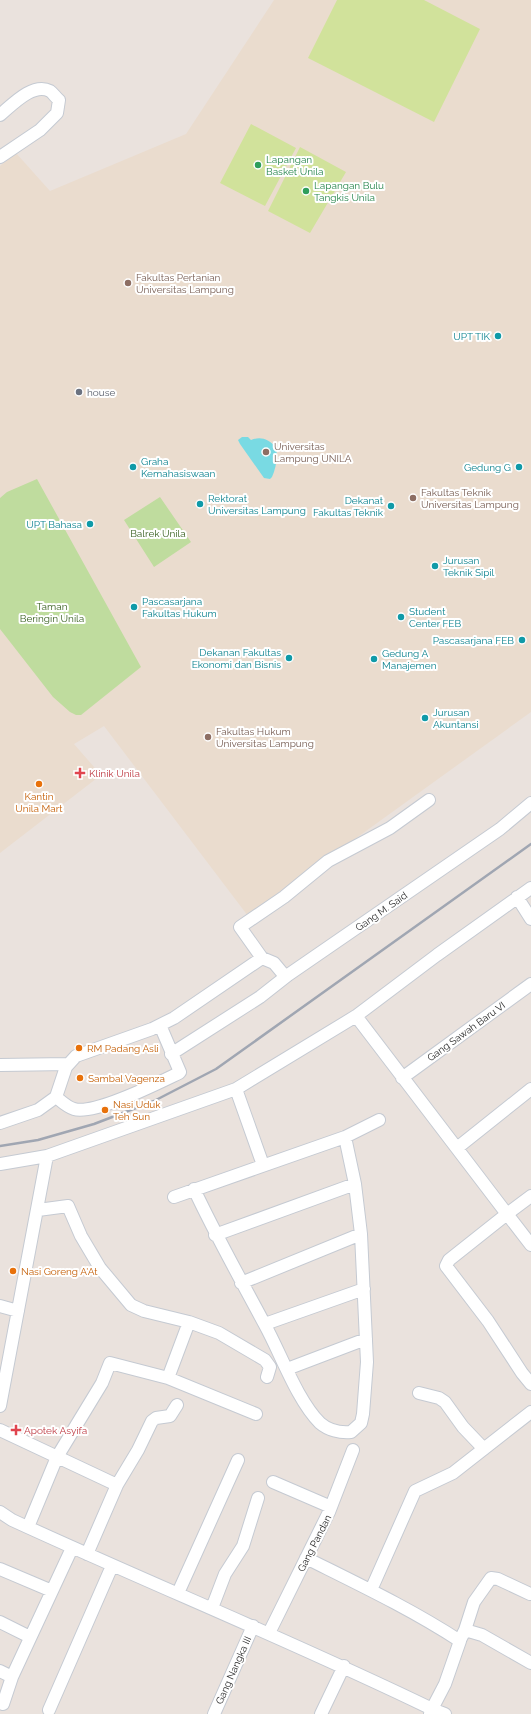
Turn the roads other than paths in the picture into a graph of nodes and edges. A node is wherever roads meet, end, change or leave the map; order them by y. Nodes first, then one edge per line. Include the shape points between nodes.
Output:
1 (0, 115) edge
2 (0, 157) edge
3 (429, 800) dead end
4 (531, 804) edge
5 (531, 888) edge
6 (517, 897) junction
7 (531, 919) edge
8 (262, 958) junction
9 (288, 975) junction
10 (531, 984) edge
11 (356, 1016) junction
12 (160, 1025) junction
13 (171, 1054) junction
14 (68, 1064) junction
15 (0, 1065) edge
16 (402, 1078) junction
17 (236, 1089) junction
18 (531, 1089) edge
19 (56, 1097) junction
20 (379, 1120) dead end
21 (0, 1123) edge
22 (344, 1137) junction
23 (457, 1148) junction
24 (47, 1156) junction
25 (0, 1164) edge
26 (263, 1165) junction
27 (355, 1184) junction
28 (194, 1190) junction
29 (531, 1196) edge
30 (174, 1197) dead end
31 (38, 1210) junction
32 (507, 1214) junction
33 (361, 1234) junction
34 (215, 1235) junction
35 (531, 1244) edge
36 (241, 1282) junction
37 (364, 1289) junction
38 (0, 1306) edge
39 (18, 1311) junction
40 (189, 1322) junction
41 (265, 1324) junction
42 (366, 1339) junction
43 (287, 1369) junction
44 (267, 1377) dead end
45 (168, 1378) junction
46 (531, 1384) edge
47 (419, 1393) dead end
48 (177, 1405) dead end
49 (0, 1406) edge
50 (531, 1412) edge
51 (256, 1414) dead end
52 (0, 1430) edge
53 (484, 1449) junction
54 (353, 1450) dead end
55 (57, 1457) junction
56 (238, 1460) dead end
57 (274, 1482) dead end
58 (117, 1485) junction
59 (258, 1498) dead end
60 (331, 1507) junction
61 (0, 1512) edge
62 (28, 1527) junction
63 (72, 1548) junction
64 (87, 1554) junction
65 (306, 1558) junction
66 (112, 1566) junction
67 (0, 1569) edge
68 (371, 1590) junction
69 (52, 1591) junction
70 (178, 1593) junction
71 (530, 1594) dead end
72 (212, 1608) junction
73 (0, 1622) edge
74 (253, 1626) junction
75 (269, 1633) junction
76 (30, 1636) junction
77 (462, 1636) junction
78 (531, 1663) edge
79 (344, 1666) junction
80 (0, 1671) edge
81 (12, 1677) junction
82 (3, 1704) dead end
83 (49, 1710) dead end
84 (431, 1712) edge
85 (214, 1714) edge
86 (321, 1714) edge
87 (445, 1714) edge

1 - 2 street via 26,94 40,88 50,91 59,100 57,113 40,130
3 - 8 street via 390,828 328,861 284,897 240,927
4 - 9 street, Gang M. Said via 500,829
5 - 6 street
6 - 7 street
6 - 11 street
8 - 9 street via 274,963 284,975
8 - 12 street
9 - 13 street, Gang M. Said via 260,997
10 - 16 street, Gang Sawah Baru VI
11 - 16 street
11 - 17 street
12 - 13 street
12 - 14 street via 76,1056
13 - 19 street via 180,1072 136,1094 79,1110 73,1109
14 - 15 street
14 - 19 street
16 - 23 street
17 - 24 street
17 - 26 street
18 - 23 street
19 - 21 street via 38,1110
20 - 22 street
22 - 26 street
22 - 27 street
23 - 32 street
24 - 25 street
24 - 31 street
26 - 28 street
27 - 33 street
27 - 34 street
28 - 30 street
28 - 34 street
29 - 32 street
31 - 39 street
31 - 40 street via 68,1206 81,1236 100,1268 131,1305 144,1311
32 - 35 street
32 - 46 street via 449,1260 446,1266
33 - 36 street
33 - 37 street
34 - 36 street
36 - 41 street
37 - 41 street
37 - 42 street
38 - 39 street
39 - 49 street
40 - 44 street via 219,1333 265,1360 270,1367
40 - 45 street
41 - 43 street
42 - 43 street
42 - 43 street via 364,1414 361,1423 351,1432 337,1431 322,1424 302,1398
45 - 51 street
45 - 55 street via 110,1363 102,1383
47 - 53 street via 445,1402 463,1427
48 - 58 street via 170,1416 152,1421
50 - 53 street
52 - 55 street
53 - 68 street via 453,1473 415,1491
54 - 60 street, Gang Pandan
55 - 58 street
55 - 62 street
56 - 70 street
57 - 60 street
58 - 64 street
59 - 72 street via 242,1546 226,1574
60 - 65 street, Gang Pandan
61 - 62 street
62 - 63 street
63 - 64 street
63 - 69 street
64 - 66 street
65 - 68 street
65 - 75 street, Gang Pandan
66 - 70 street
66 - 83 street
67 - 69 street
68 - 77 street
69 - 76 street
70 - 72 street
71 - 77 street via 491,1578 474,1602
72 - 74 street
73 - 76 street
74 - 75 street
74 - 85 street, Gang Nangka III
75 - 79 street
76 - 81 street
77 - 78 street via 482,1635
77 - 84 street via 454,1663
79 - 84 street
79 - 86 street
80 - 81 street
81 - 82 street
84 - 87 street

